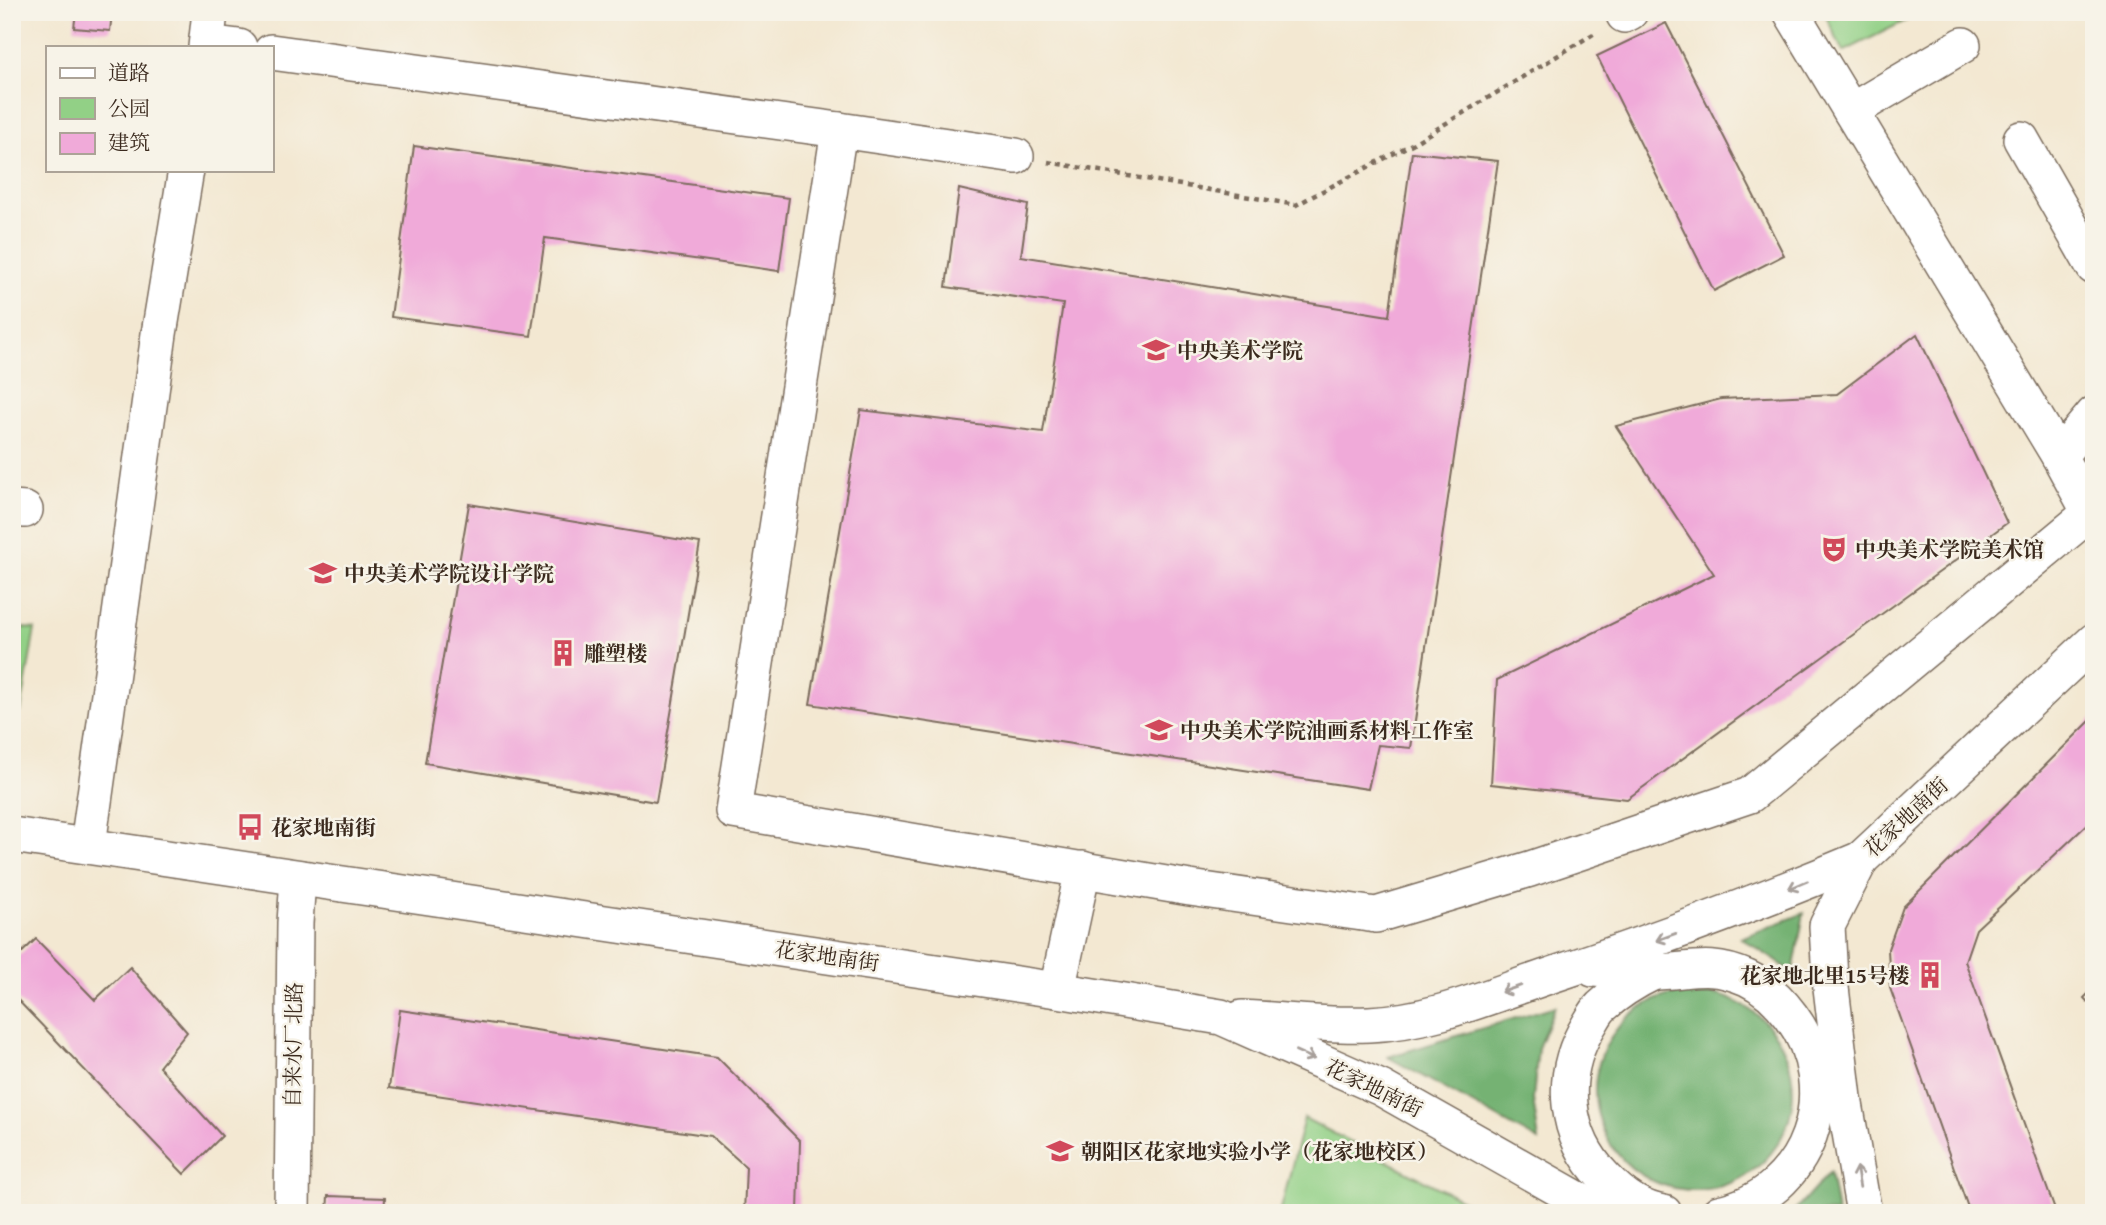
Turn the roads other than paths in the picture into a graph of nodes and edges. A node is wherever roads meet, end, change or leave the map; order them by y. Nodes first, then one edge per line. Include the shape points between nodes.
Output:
1 (1791, 12) edge
2 (1963, 45) dead end
3 (273, 52) edge
4 (1852, 111) junction
5 (839, 130) junction
6 (2021, 139) dead end
7 (1016, 156) road end
8 (186, 172) edge
9 (2094, 267) edge
10 (2094, 414) edge
11 (2059, 456) junction
12 (2094, 640) edge
13 (12, 835) edge
14 (88, 845) junction
15 (1861, 859) junction
16 (1083, 869) junction
17 (298, 878) junction
18 (1730, 912) junction
19 (1576, 968) junction
20 (1670, 970) junction
21 (1830, 979) junction
22 (1057, 990) junction
23 (1220, 1017) junction
24 (1814, 1070) junction
25 (1852, 1142) junction
26 (1611, 1205) edge
27 (292, 1213) edge
28 (1664, 1213) edge
29 (1719, 1213) edge
30 (1864, 1213) edge

1 - 4 street
2 - 4 street
3 - 5 street
4 - 11 street
5 - 7 street
5 - 16 street via 733,811
6 - 9 street
8 - 14 street
10 - 11 street
11 - 16 street via 2090,513 1750,796 1376,915
12 - 15 street, 花家地南街
13 - 14 street, 花家地南街
14 - 17 street, 花家地南街
15 -> 18 street
15 - 21 street, 花家地南街 via 1827,926
16 - 22 street
17 - 22 street, 花家地南街
17 - 27 street, 自来水厂北路
18 -> 19 street
18 - 20 street
19 - 20 street
19 -> 23 street via 1411,1019 1370,1024
20 - 24 street via 1709,967 1748,978 1781,1002 1805,1035
20 - 26 street via 1630,983 1599,1009 1577,1044 1568,1083 1573,1125
21 - 24 street
21 - 25 street, 花家地南街
22 - 23 street, 花家地南街
23 -> 26 street, 花家地南街 via 1381,1088 1533,1173
24 - 25 street
24 - 29 street via 1816,1115 1802,1154 1775,1187 1739,1209
30 -> 25 street, 花家地南街
26 - 28 street, 花家地南街

